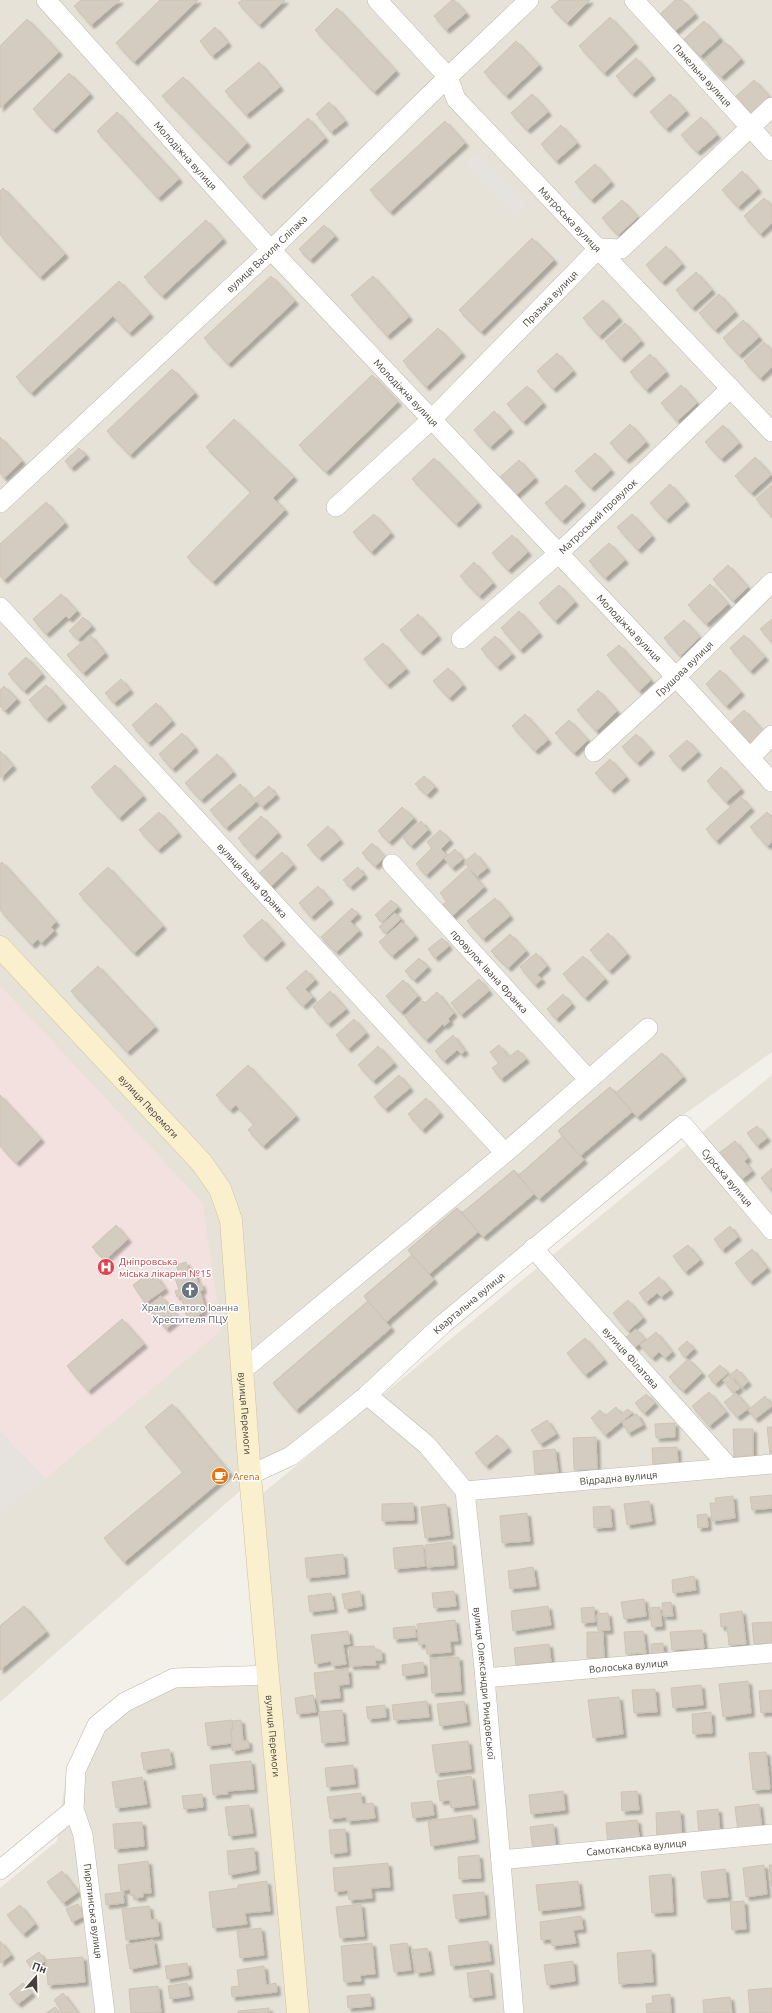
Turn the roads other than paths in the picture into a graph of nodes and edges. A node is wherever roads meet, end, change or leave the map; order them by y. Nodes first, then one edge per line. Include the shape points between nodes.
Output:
1 (46, 0) edge
2 (377, 0) edge
3 (529, 0) edge
4 (634, 0) edge
5 (448, 77) junction
6 (772, 107) edge
7 (750, 127) junction
8 (772, 151) edge
9 (600, 248) junction
10 (271, 250) junction
11 (731, 388) junction
12 (431, 420) junction
13 (772, 432) edge
14 (0, 503) edge
15 (336, 507) dead end
16 (559, 553) junction
17 (772, 582) edge
18 (0, 607) edge
19 (461, 639) dead end
20 (676, 677) junction
21 (772, 735) edge
22 (594, 752) dead end
23 (750, 758) junction
24 (772, 782) edge
25 (392, 864) dead end
26 (0, 947) edge
27 (648, 1028) dead end
28 (588, 1079) junction
29 (683, 1125) joint
30 (504, 1153) junction
31 (772, 1230) edge
32 (533, 1248) junction
33 (243, 1370) junction
34 (367, 1395) junction
35 (772, 1464) edge
36 (728, 1466) junction
37 (250, 1475) junction
38 (465, 1491) junction
39 (772, 1653) edge
40 (268, 1675) junction
41 (485, 1678) junction
42 (74, 1810) junction
43 (772, 1834) edge
44 (502, 1860) junction
45 (0, 1870) edge
46 (104, 2012) edge
47 (298, 2013) edge
48 (514, 2013) edge

1 - 10 street, Молодіжна вулиця
2 - 5 street, Матроська вулиця
3 - 5 street, вулиця Василя Сліпака
4 - 7 street, Панельна вулиця
5 - 9 street, Матроська вулиця via 456,98
5 - 10 street, вулиця Василя Сліпака
6 - 7 street
7 - 8 street, Панельна вулиця
7 - 9 street via 621,249
9 - 11 street, Матроська вулиця
9 - 12 street, Празька вулиця
10 - 12 street, Молодіжна вулиця
10 - 14 street, вулиця Василя Сліпака
11 - 13 street, Матроська вулиця
11 - 16 street, Матроський провулок
12 - 15 street, Празька вулиця
12 - 16 street, Молодіжна вулиця
16 - 19 street, Матроський провулок
16 - 20 street, Молодіжна вулиця
17 - 20 street, Грушова вулиця
18 - 30 street, вулиця Івана Франка
20 - 22 street, Грушова вулиця
20 - 23 street, Молодіжна вулиця
21 - 23 street
23 - 24 street, Молодіжна вулиця
25 - 28 street, провулок Івана Франка
26 - 33 street, вулиця Перемоги via 202,1163 220,1189 230,1220
27 - 28 street
28 - 30 street
29 - 31 street, Сурська вулиця
29 - 32 street, Квартальна вулиця
30 - 33 street
32 - 34 street, Квартальна вулиця via 443,1324
32 - 36 street, вулиця Філатова
33 - 37 street, вулиця Перемоги
34 - 37 street, Квартальна вулиця via 291,1456
34 - 38 street via 426,1445
35 - 36 street, Відрадна вулиця
36 - 38 street, Відрадна вулиця
37 - 40 street, вулиця Перемоги
38 - 41 street, вулиця Олександри Риндовської
39 - 41 street, Волоська вулиця
40 - 42 street via 174,1678 125,1702 97,1725 76,1770
40 - 47 street, вулиця Перемоги
41 - 44 street, вулиця Олександри Риндовської
42 - 45 street
42 - 46 street, Пирятинська вулиця via 83,1835
43 - 44 street, Самотканська вулиця
44 - 48 street, вулиця Олександри Риндовської

